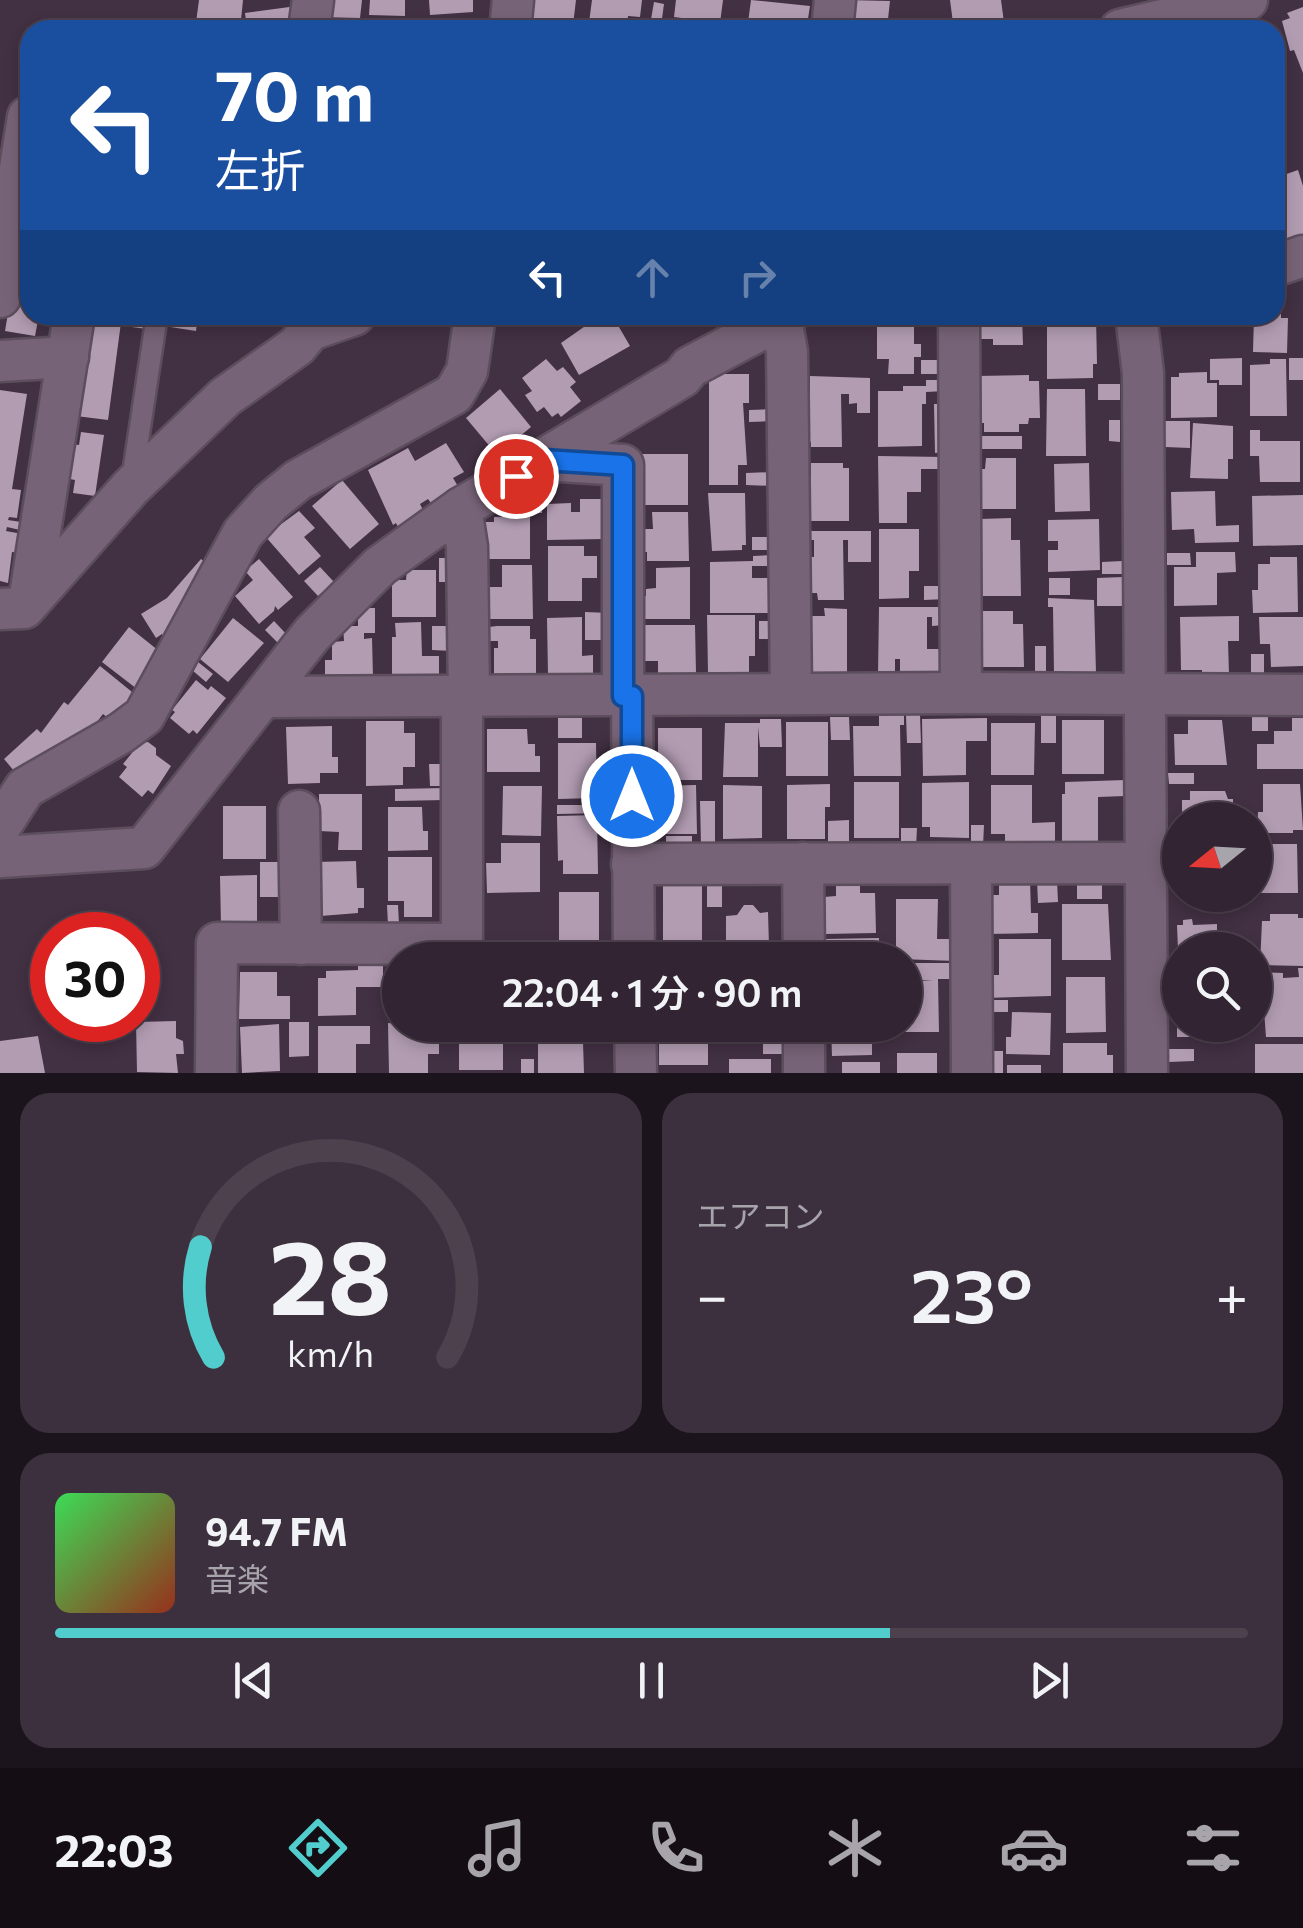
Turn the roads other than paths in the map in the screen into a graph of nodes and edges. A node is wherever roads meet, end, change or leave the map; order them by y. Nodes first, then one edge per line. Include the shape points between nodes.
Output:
1 (1247, 0) edge
2 (1162, 20) edge
3 (19, 118) edge
4 (0, 297) edge
5 (73, 325) edge
6 (155, 325) edge
7 (308, 325) edge
8 (474, 325) edge
9 (767, 325) edge
10 (785, 325) edge
11 (959, 325) edge
12 (1137, 325) edge
13 (68, 357) junction
14 (0, 361) edge
15 (544, 460) junction
16 (131, 488) junction
17 (461, 508) junction
18 (13, 613) edge
19 (961, 692) junction
20 (791, 694) junction
21 (1146, 694) junction
22 (1303, 695) edge
23 (466, 696) junction
24 (628, 696) junction
25 (264, 698) junction
26 (299, 811) dead end
27 (0, 827) edge
28 (0, 857) edge
29 (1145, 862) junction
30 (803, 863) junction
31 (632, 864) junction
32 (971, 864) junction
33 (634, 942) edge
34 (804, 942) edge
35 (301, 944) junction
36 (635, 1042) edge
37 (804, 1042) edge
38 (216, 1073) edge
39 (636, 1073) edge
40 (804, 1073) edge
41 (972, 1073) edge
42 (1146, 1073) edge

1 - 2 street
3 - 4 street
5 - 13 street
6 - 16 lane
7 - 16 street via 297,346 225,396
8 - 27 street via 468,370 454,394 298,480 271,502 243,532 144,716 25,788
9 - 15 street
10 - 20 street
11 - 19 street
12 - 21 street
13 - 14 street
13 - 18 street
15 - 17 street
15 - 24 street via 623,465
16 - 18 street
17 - 23 street
17 - 25 street via 346,596
19 - 20 street
19 - 21 street
20 - 24 street
21 - 22 street
21 - 29 street
23 - 24 street
23 - 25 street
23 - 35 street via 462,944
24 - 31 street
25 - 28 street via 144,848
26 - 35 street
29 - 32 street
29 - 42 street
30 - 31 street
30 - 32 street
30 - 34 street
31 - 33 street
32 - 41 street
35 - 38 street via 217,943
36 - 39 street
37 - 40 street

